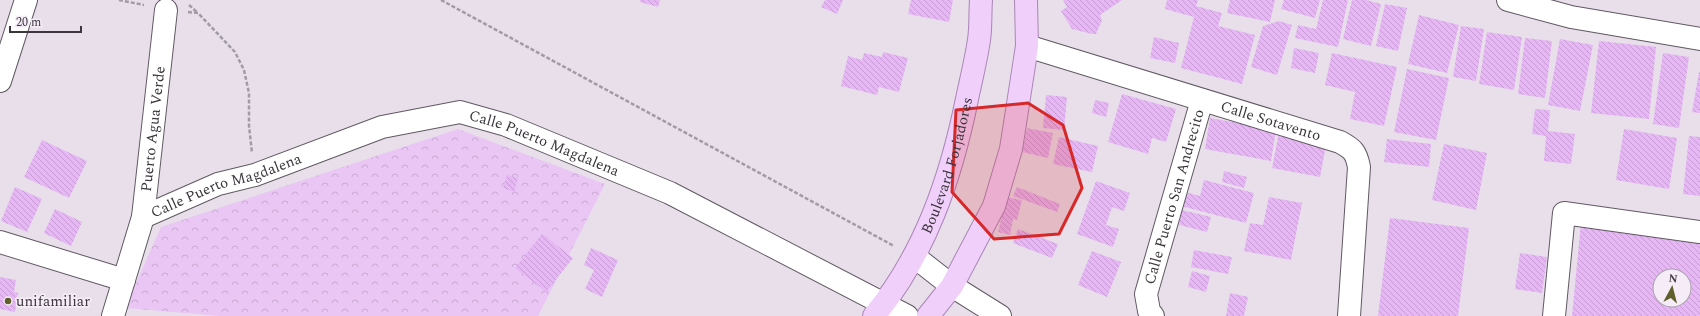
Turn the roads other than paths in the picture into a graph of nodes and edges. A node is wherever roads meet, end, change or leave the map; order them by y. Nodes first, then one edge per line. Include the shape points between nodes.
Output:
1 (26, 0) edge
2 (981, 0) edge
3 (1026, 0) edge
4 (1508, 0) edge
5 (175, 5) edge
6 (1571, 9) edge
7 (1700, 39) edge
8 (1027, 46) junction
9 (0, 81) edge
10 (1202, 100) junction
11 (143, 216) junction
12 (1700, 232) edge
13 (0, 242) edge
14 (915, 257) junction
15 (124, 280) junction
16 (952, 286) junction
17 (879, 311) edge
18 (116, 316) edge
19 (907, 316) edge
20 (928, 316) edge
21 (1000, 316) edge
22 (1153, 316) edge
23 (1348, 316) edge
24 (1554, 316) edge

1 - 9 street
2 - 14 main road, Boulevard Forjadores via 979,38 958,140 940,201
3 - 8 main road
4 - 6 street
5 - 11 street, Puerto Agua Verde
6 - 7 street
8 - 10 street, Calle Sotavento
8 - 16 main road via 1011,149 994,206
10 - 22 street, Calle Puerto San Andrecito via 1146,294 1149,311
10 - 23 street, Calle Sotavento via 1340,142 1356,154 1359,167
11 - 15 street, Puerto Agua Verde
11 - 17 street, Calle Puerto Magdalena via 218,184 255,175 382,127 460,112 506,125 670,193
12 - 24 street via 1564,213
13 - 15 street
14 - 16 street
14 - 17 main road, Boulevard Forjadores
15 - 18 street, Puerto Agua Verde
16 - 20 main road
16 - 21 street
17 - 19 street, Calle Puerto Magdalena

